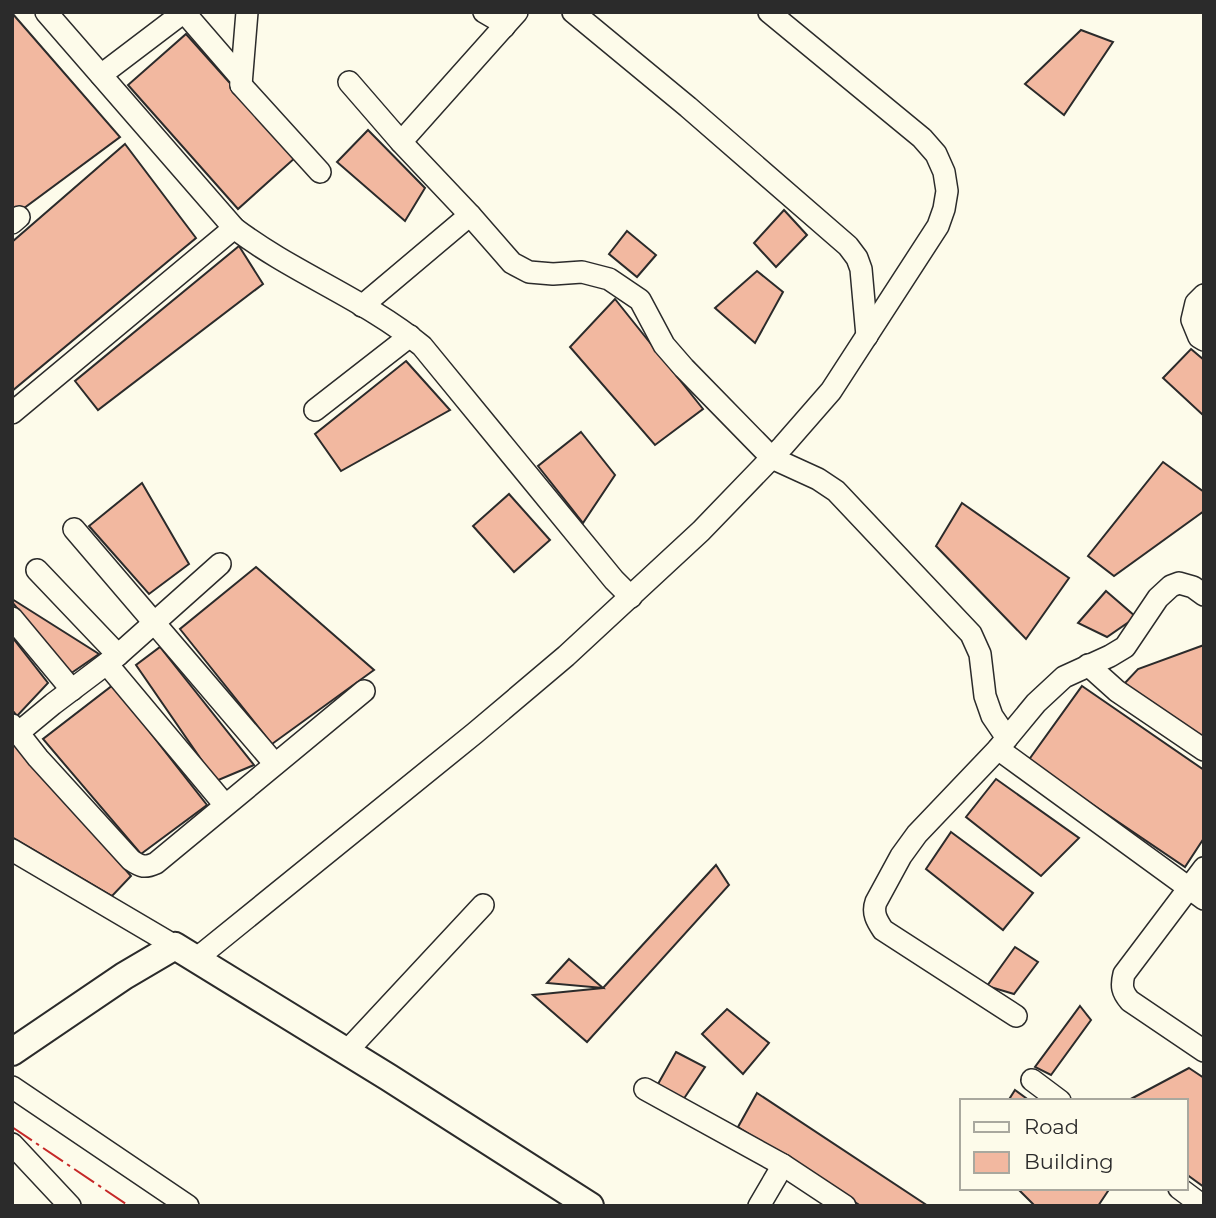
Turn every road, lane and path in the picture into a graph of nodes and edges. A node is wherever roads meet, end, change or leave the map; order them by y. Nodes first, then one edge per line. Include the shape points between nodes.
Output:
1 (46, 12) edge
2 (184, 12) edge
3 (247, 12) edge
4 (484, 12) edge
5 (573, 12) edge
6 (769, 12) edge
7 (510, 20) edge
8 (101, 75) junction
9 (349, 82) dead end
10 (241, 85) junction
11 (401, 142) junction
12 (320, 172) dead end
13 (470, 215) junction
14 (234, 228) junction
15 (1204, 295) edge
16 (362, 306) junction
17 (410, 336) junction
18 (867, 336) junction
19 (1204, 340) edge
20 (315, 410) dead end
21 (12, 413) edge
22 (772, 458) junction
23 (74, 529) dead end
24 (220, 564) dead end
25 (37, 570) dead end
26 (1204, 595) edge
27 (631, 597) junction
28 (12, 618) edge
29 (155, 623) junction
30 (112, 660) junction
31 (1088, 665) junction
32 (72, 690) junction
33 (364, 691) dead end
34 (15, 729) edge
35 (1002, 743) junction
36 (1204, 751) edge
37 (275, 764) junction
38 (225, 805) junction
39 (12, 850) edge
40 (1204, 868) edge
41 (1196, 894) edge
42 (483, 905) dead end
43 (186, 953) junction
44 (1016, 1016) dead end
45 (347, 1051) junction
46 (1204, 1051) edge
47 (12, 1052) edge
48 (1032, 1080) dead end
49 (12, 1087) edge
50 (645, 1089) dead end
51 (1057, 1099) edge
52 (12, 1144) edge
53 (783, 1165) junction
54 (1182, 1190) edge
55 (69, 1206) edge
56 (188, 1206) edge
57 (590, 1206) edge
58 (759, 1206) edge
59 (845, 1206) edge
60 (1203, 1206) edge

1 - 8 street
2 - 8 street
2 - 10 street via 241,78
3 - 10 street
4 - 7 street
5 - 18 street via 848,246 861,269
6 - 18 street via 922,138 944,172 947,191 939,226
7 - 11 street
8 - 14 street
9 - 11 street
10 - 12 street
11 - 13 street
13 - 16 street
13 - 22 street via 512,263 529,272 582,272 609,279 640,300 664,345
14 - 16 street
14 - 21 street
15 - 19 street via 1196,303 1192,320
16 - 17 street
17 - 20 street
17 - 27 street
18 - 22 street via 831,391
22 - 27 street
22 - 35 street via 836,491 971,634
23 - 29 street
24 - 29 street
25 - 30 street
26 - 31 street via 1179,583 1171,586 1125,647
27 - 43 street via 485,725
28 - 32 street
29 - 30 street
29 - 37 street
30 - 32 street
30 - 38 street
31 - 35 street via 1064,677
31 - 36 street via 1117,691
32 - 34 street
33 - 37 street
34 - 38 street via 141,867 156,863
35 - 41 street
35 - 44 street via 917,834 873,910 883,930
37 - 38 street
39 - 43 street
40 - 41 street
41 - 46 street via 1124,974 1122,984 1130,1001
42 - 45 street
43 - 45 main road
43 - 47 main road via 124,976
45 - 57 main road
48 - 51 street
49 - 56 street
50 - 53 street
52 - 55 street
53 - 58 street
53 - 59 street
54 - 60 street

